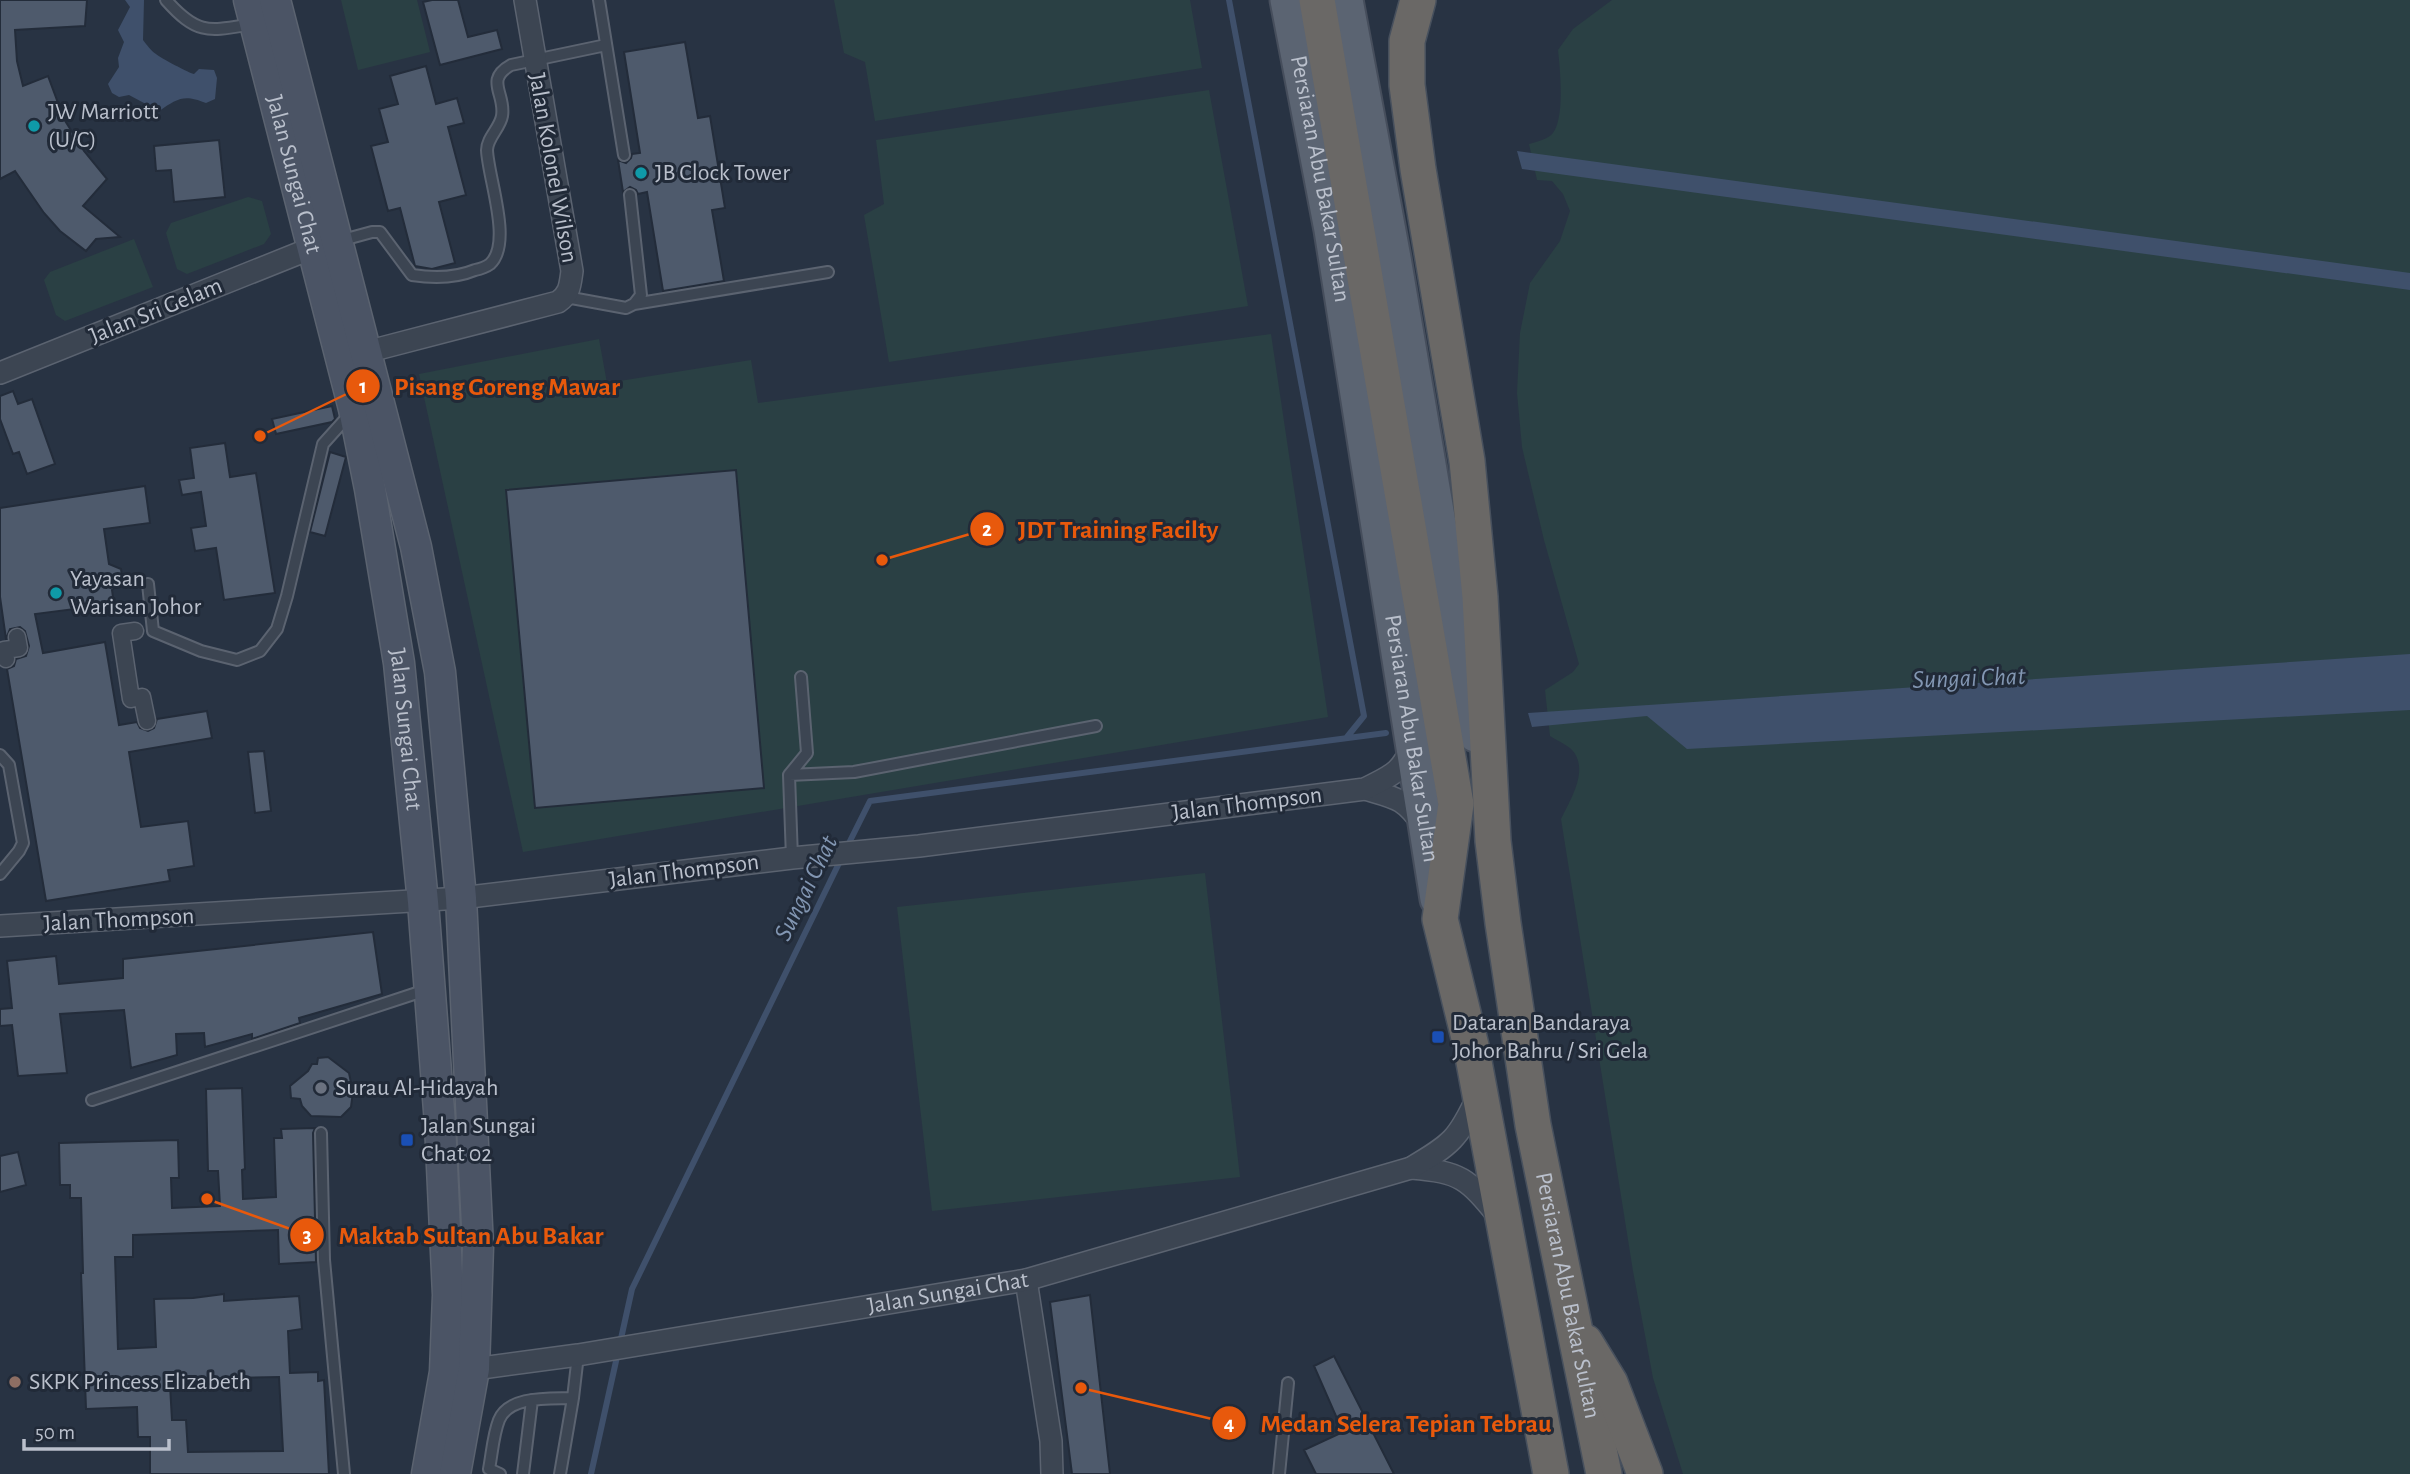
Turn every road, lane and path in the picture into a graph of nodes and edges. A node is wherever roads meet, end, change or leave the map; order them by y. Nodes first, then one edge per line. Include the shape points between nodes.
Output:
1 (166, 0) edge
2 (275, 0) edge
3 (525, 0) edge
4 (599, 0) edge
5 (1268, 0) edge
6 (1287, 0) edge
7 (1317, 0) edge
8 (1346, 0) edge
9 (1418, 0) edge
10 (252, 12) edge
11 (606, 45) junction
12 (535, 60) junction
13 (624, 155) dead end
14 (630, 195) dead end
15 (1331, 230) junction
16 (325, 245) junction
17 (828, 272) dead end
18 (566, 297) junction
19 (634, 304) junction
20 (366, 352) junction
21 (2, 367) edge
22 (354, 409) junction
23 (148, 584) dead end
24 (135, 631) dead end
25 (17, 637) dead end
26 (4, 666) edge
27 (801, 677) dead end
28 (147, 721) dead end
29 (1096, 726) dead end
30 (1414, 743) junction
31 (0, 755) edge
32 (789, 775) junction
33 (1365, 789) junction
34 (1427, 831) junction
35 (1493, 841) junction
36 (799, 857) junction
37 (0, 874) edge
38 (461, 898) junction
39 (423, 902) junction
40 (1440, 919) junction
41 (0, 926) edge
42 (429, 989) junction
43 (1480, 1093) junction
44 (92, 1100) dead end
45 (321, 1133) dead end
46 (1411, 1168) junction
47 (1505, 1225) junction
48 (1026, 1280) junction
49 (1573, 1321) junction
50 (578, 1355) junction
51 (474, 1369) junction
52 (1288, 1383) dead end
53 (573, 1398) junction
54 (531, 1400) junction
55 (493, 1472) edge
56 (344, 1474) edge
57 (427, 1474) edge
58 (455, 1474) edge
59 (523, 1474) edge
60 (560, 1474) edge
61 (1052, 1474) edge
62 (1279, 1474) edge
63 (1551, 1474) edge
64 (1604, 1474) edge
65 (1645, 1474) edge

1 - 10 lane via 183,19 209,31
2 - 16 main road, Jalan Sungai Chat
3 - 12 street, Jalan Kolonel Wilson
4 - 11 lane
5 - 15 main road
6 - 15 main road, Persiaran Abu Bakar Sultan
7 - 40 highway via 1456,804
8 - 35 main road, Persiaran Abu Bakar Sultan
9 - 35 highway via 1407,41 1407,85 1468,461
10 - 16 main road, Jalan Sungai Chat
11 - 12 lane
11 - 13 lane
12 - 16 lane via 503,69 496,81 502,116 487,147 500,238 489,265 468,273 412,275 380,232
12 - 18 street, Jalan Kolonel Wilson via 572,271
14 - 19 lane via 641,295
15 - 30 main road, Persiaran Abu Bakar Sultan
16 - 20 main road, Jalan Sungai Chat
16 - 21 street, Jalan Sri Gelam
16 - 22 main road, Jalan Sungai Chat
17 - 19 lane
18 - 19 lane via 626,308
18 - 20 street, Jalan Kolonel Wilson
20 - 38 main road, Jalan Sungai Chat via 416,547 440,672
22 - 23 lane via 323,444 277,629 260,651 237,660 153,631
22 - 39 main road, Jalan Sungai Chat via 399,663
24 - 28 street via 121,633 131,699 142,697
25 - 26 street via 19,649 4,650
27 - 32 lane via 807,753
29 - 32 lane via 854,772
30 - 33 street, Jalan Thompson via 1396,773
30 - 34 main road, Persiaran Abu Bakar Sultan
31 - 37 lane via 9,765 23,843
32 - 36 lane via 788,799
33 - 34 street, Jalan Thompson via 1401,800
33 - 36 street, Jalan Thompson
34 - 40 main road, Persiaran Abu Bakar Sultan
35 - 49 highway, Persiaran Abu Bakar Sultan via 1533,1125
36 - 38 street, Jalan Thompson
38 - 39 street, Jalan Thompson
38 - 51 main road, Jalan Sungai Chat via 478,1246
39 - 41 street, Jalan Thompson
39 - 42 main road, Jalan Sungai Chat
40 - 43 highway, Persiaran Abu Bakar Sultan
42 - 44 lane
42 - 57 main road, Jalan Sungai Chat via 448,1295 445,1372
43 - 46 street, Jalan Sungai Chat via 1451,1143
43 - 47 highway, Persiaran Abu Bakar Sultan
45 - 56 lane via 324,1261
46 - 47 street, Jalan Sungai Chat via 1454,1174 1477,1189
46 - 48 street, Jalan Sungai Chat
47 - 63 highway, Persiaran Abu Bakar Sultan
48 - 50 street, Jalan Sungai Chat
48 - 61 street
49 - 64 highway, Persiaran Abu Bakar Sultan
49 - 65 highway via 1610,1383
50 - 51 street, Jalan Sungai Chat
50 - 53 lane
51 - 58 main road, Jalan Sungai Chat
52 - 62 lane
53 - 54 lane
53 - 60 lane
54 - 55 lane via 506,1409 499,1420
54 - 59 lane

